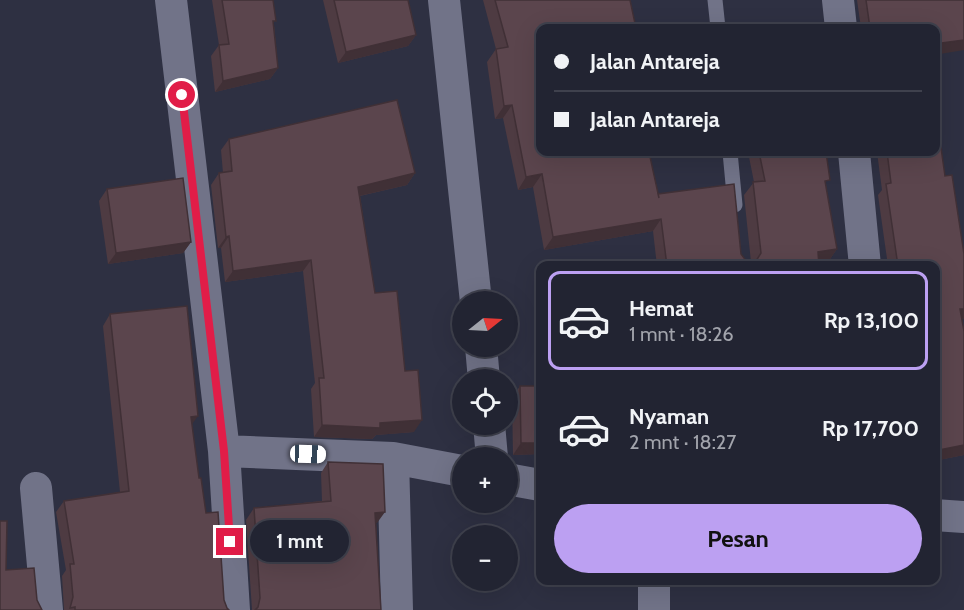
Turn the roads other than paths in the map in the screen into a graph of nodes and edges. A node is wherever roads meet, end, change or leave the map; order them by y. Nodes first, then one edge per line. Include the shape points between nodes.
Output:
1 (171, 0) edge
2 (444, 0) edge
3 (715, 0) edge
4 (838, 0) edge
5 (718, 24) edge
6 (841, 24) edge
7 (730, 156) edge
8 (854, 156) edge
9 (737, 220) edge
10 (865, 261) edge
11 (475, 291) edge
12 (224, 451) junction
13 (393, 458) junction
14 (452, 469) edge
15 (518, 481) edge
16 (536, 484) edge
17 (36, 488) dead end
18 (940, 515) edge
19 (964, 517) edge
20 (654, 585) edge
21 (47, 610) edge
22 (234, 610) edge
23 (397, 610) edge
24 (654, 610) edge

1 - 12 street
2 - 11 street
3 - 5 lane
4 - 6 street
7 - 9 lane
8 - 10 street
12 - 13 street
12 - 22 street
13 - 14 street
13 - 23 street
15 - 16 street
17 - 21 street
18 - 19 street
20 - 24 street

